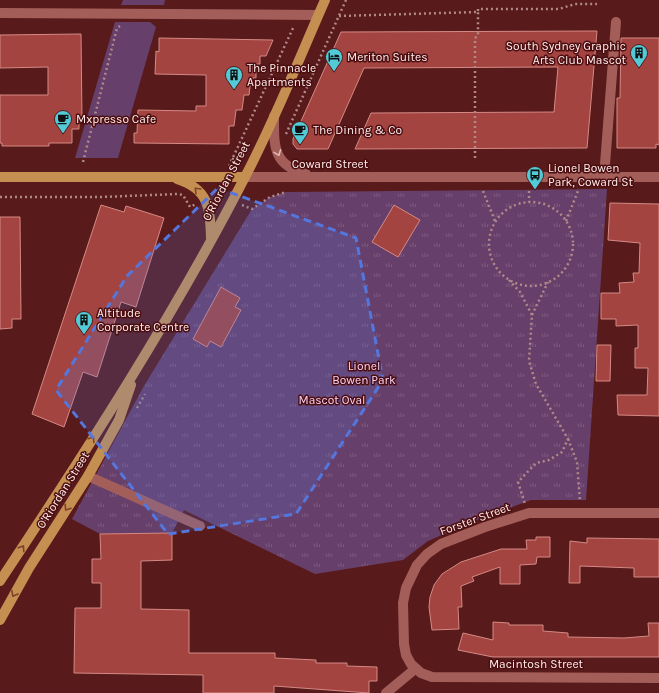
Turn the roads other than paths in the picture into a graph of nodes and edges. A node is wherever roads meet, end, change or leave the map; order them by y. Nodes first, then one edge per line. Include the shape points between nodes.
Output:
1 (325, 0) edge
2 (0, 13) edge
3 (318, 15) junction
4 (616, 22) dead end
5 (274, 114) junction
6 (169, 176) junction
7 (0, 177) edge
8 (245, 177) junction
9 (317, 177) junction
10 (604, 177) junction
11 (659, 177) edge
12 (211, 239) junction
13 (137, 368) junction
14 (88, 476) junction
15 (659, 513) edge
16 (200, 526) dead end
17 (0, 581) edge
18 (0, 620) edge
19 (415, 669) junction
20 (659, 678) edge
21 (386, 693) edge

1 - 3 main road, O'Riordan Street
2 - 3 street
3 - 5 main road, O'Riordan Street
4 - 10 street
5 - 8 main road, O'Riordan Street
5 -> 9 street via 275,144 280,159 296,171
6 - 7 main road, Coward Street
6 - 8 main road, Coward Street
12 -> 6 main road via 210,214 203,195 190,184
8 - 9 street, Coward Street
8 - 12 main road, O'Riordan Street
9 - 10 street, Coward Street
10 - 11 street, Coward Street
12 - 13 main road, O'Riordan Street
13 - 14 main road, O'Riordan Street via 119,420
17 -> 13 main road, O'Riordan Street
14 - 16 street
14 -> 18 main road, O'Riordan Street via 29,568
15 - 19 street, Forster Street via 529,513 441,544 417,565 406,588 403,603 404,644 406,655
19 - 20 street, Macintosh Street via 432,677 444,678
19 - 21 street

